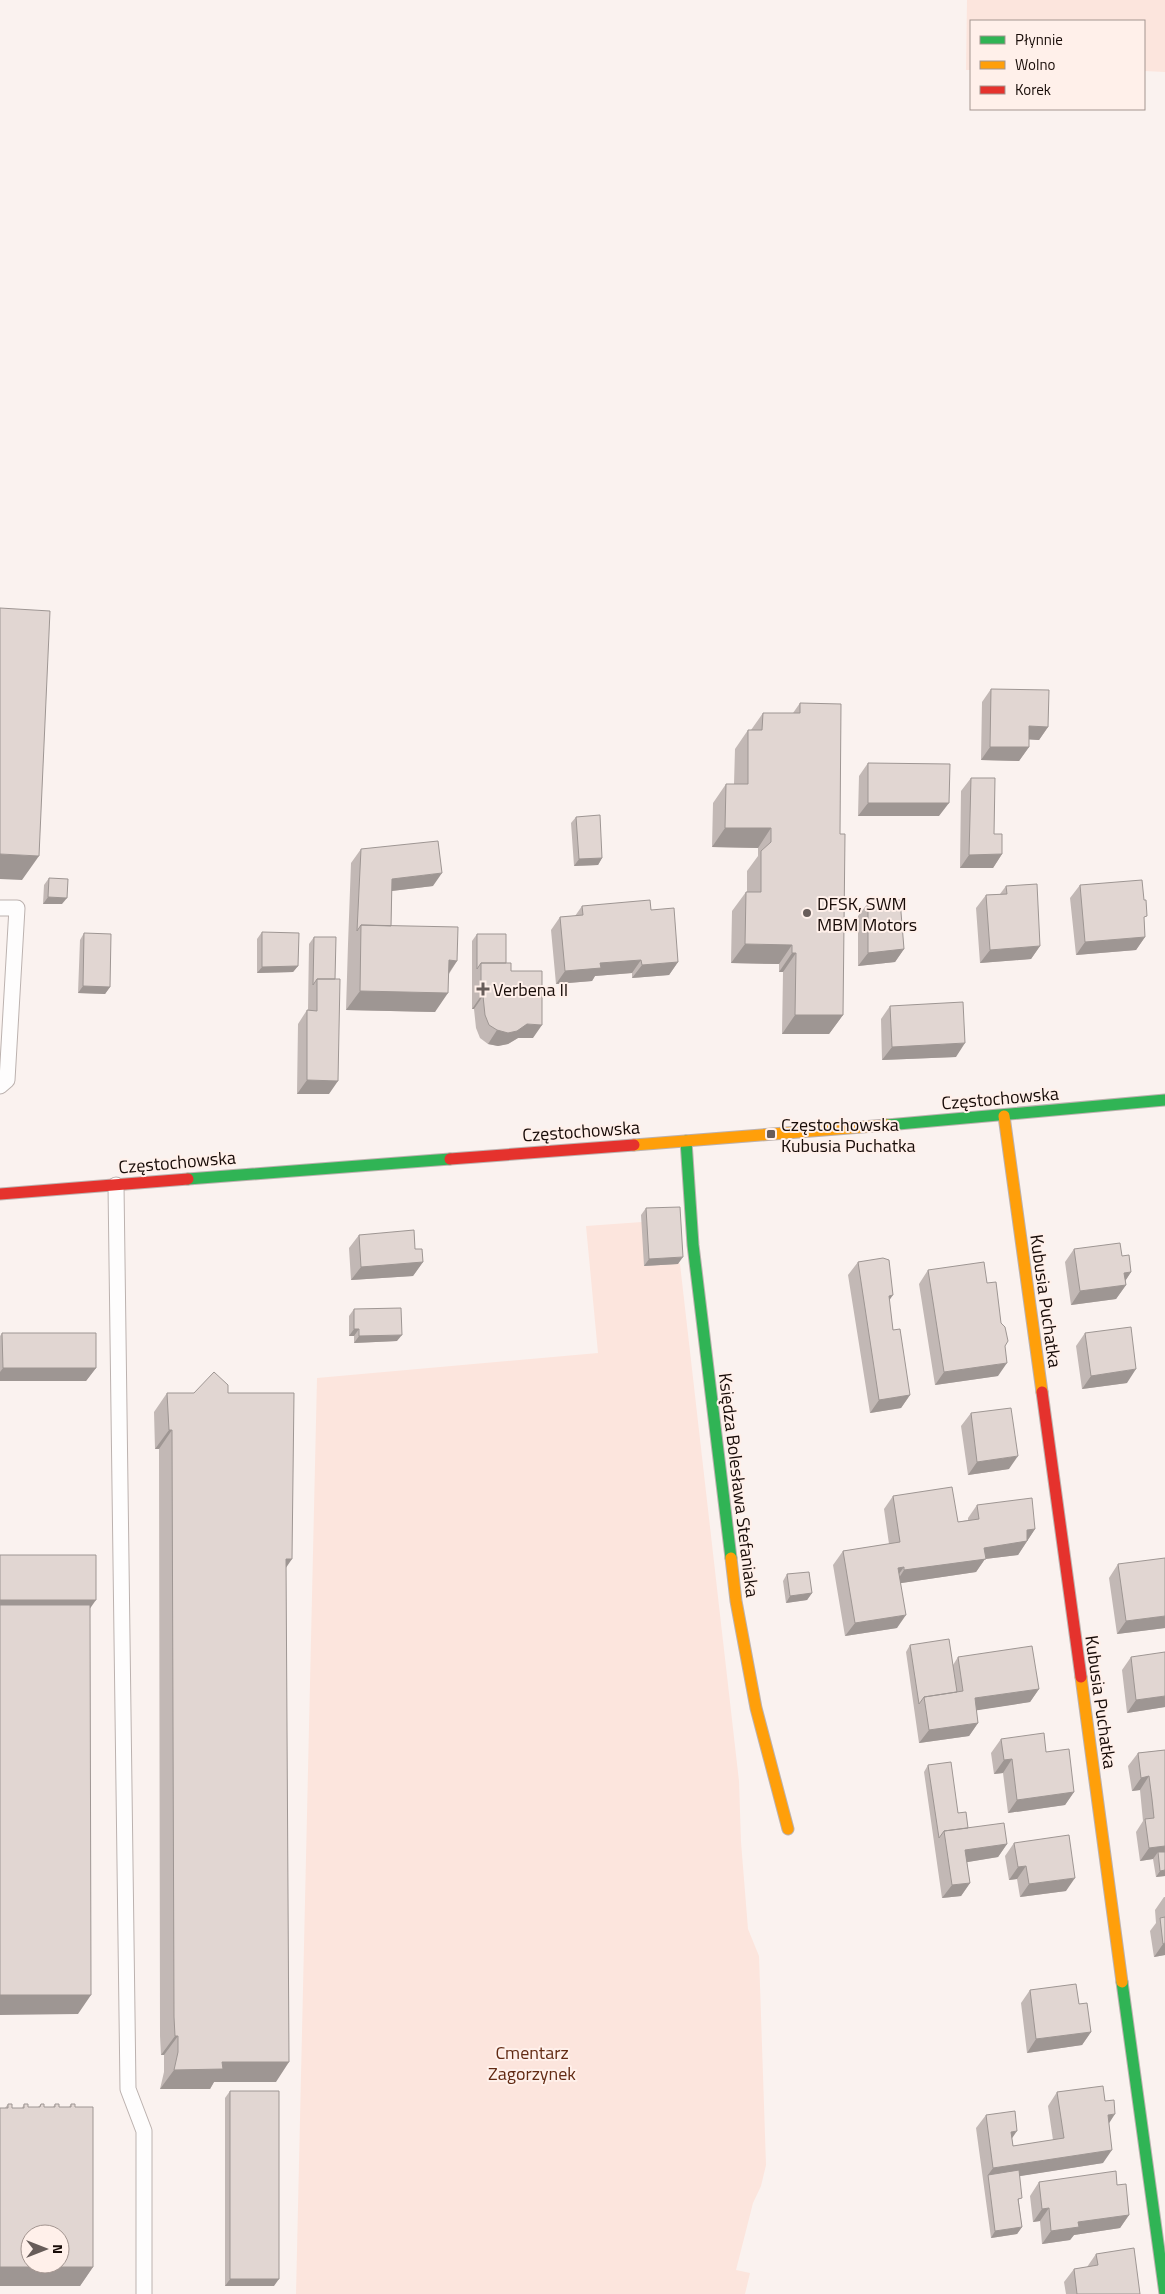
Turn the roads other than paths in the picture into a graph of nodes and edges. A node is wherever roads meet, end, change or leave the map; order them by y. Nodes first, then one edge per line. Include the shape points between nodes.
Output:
1 (0, 908) edge
2 (0, 1086) edge
3 (1165, 1100) edge
4 (1004, 1116) junction
5 (686, 1141) junction
6 (116, 1185) junction
7 (0, 1194) edge
8 (788, 1829) dead end
9 (144, 2294) edge
10 (1165, 2294) edge

1 - 2 lane via 17,908 7,1080
3 - 4 street, Częstochowska
4 - 5 street, Częstochowska
4 - 10 street, Kubusia Puchatka
5 - 6 street, Częstochowska
5 - 8 street, Księdza Bolesława Stefaniaka via 693,1245 712,1420 736,1601 756,1708
6 - 7 street, Częstochowska
6 - 9 lane via 128,2089 144,2130

